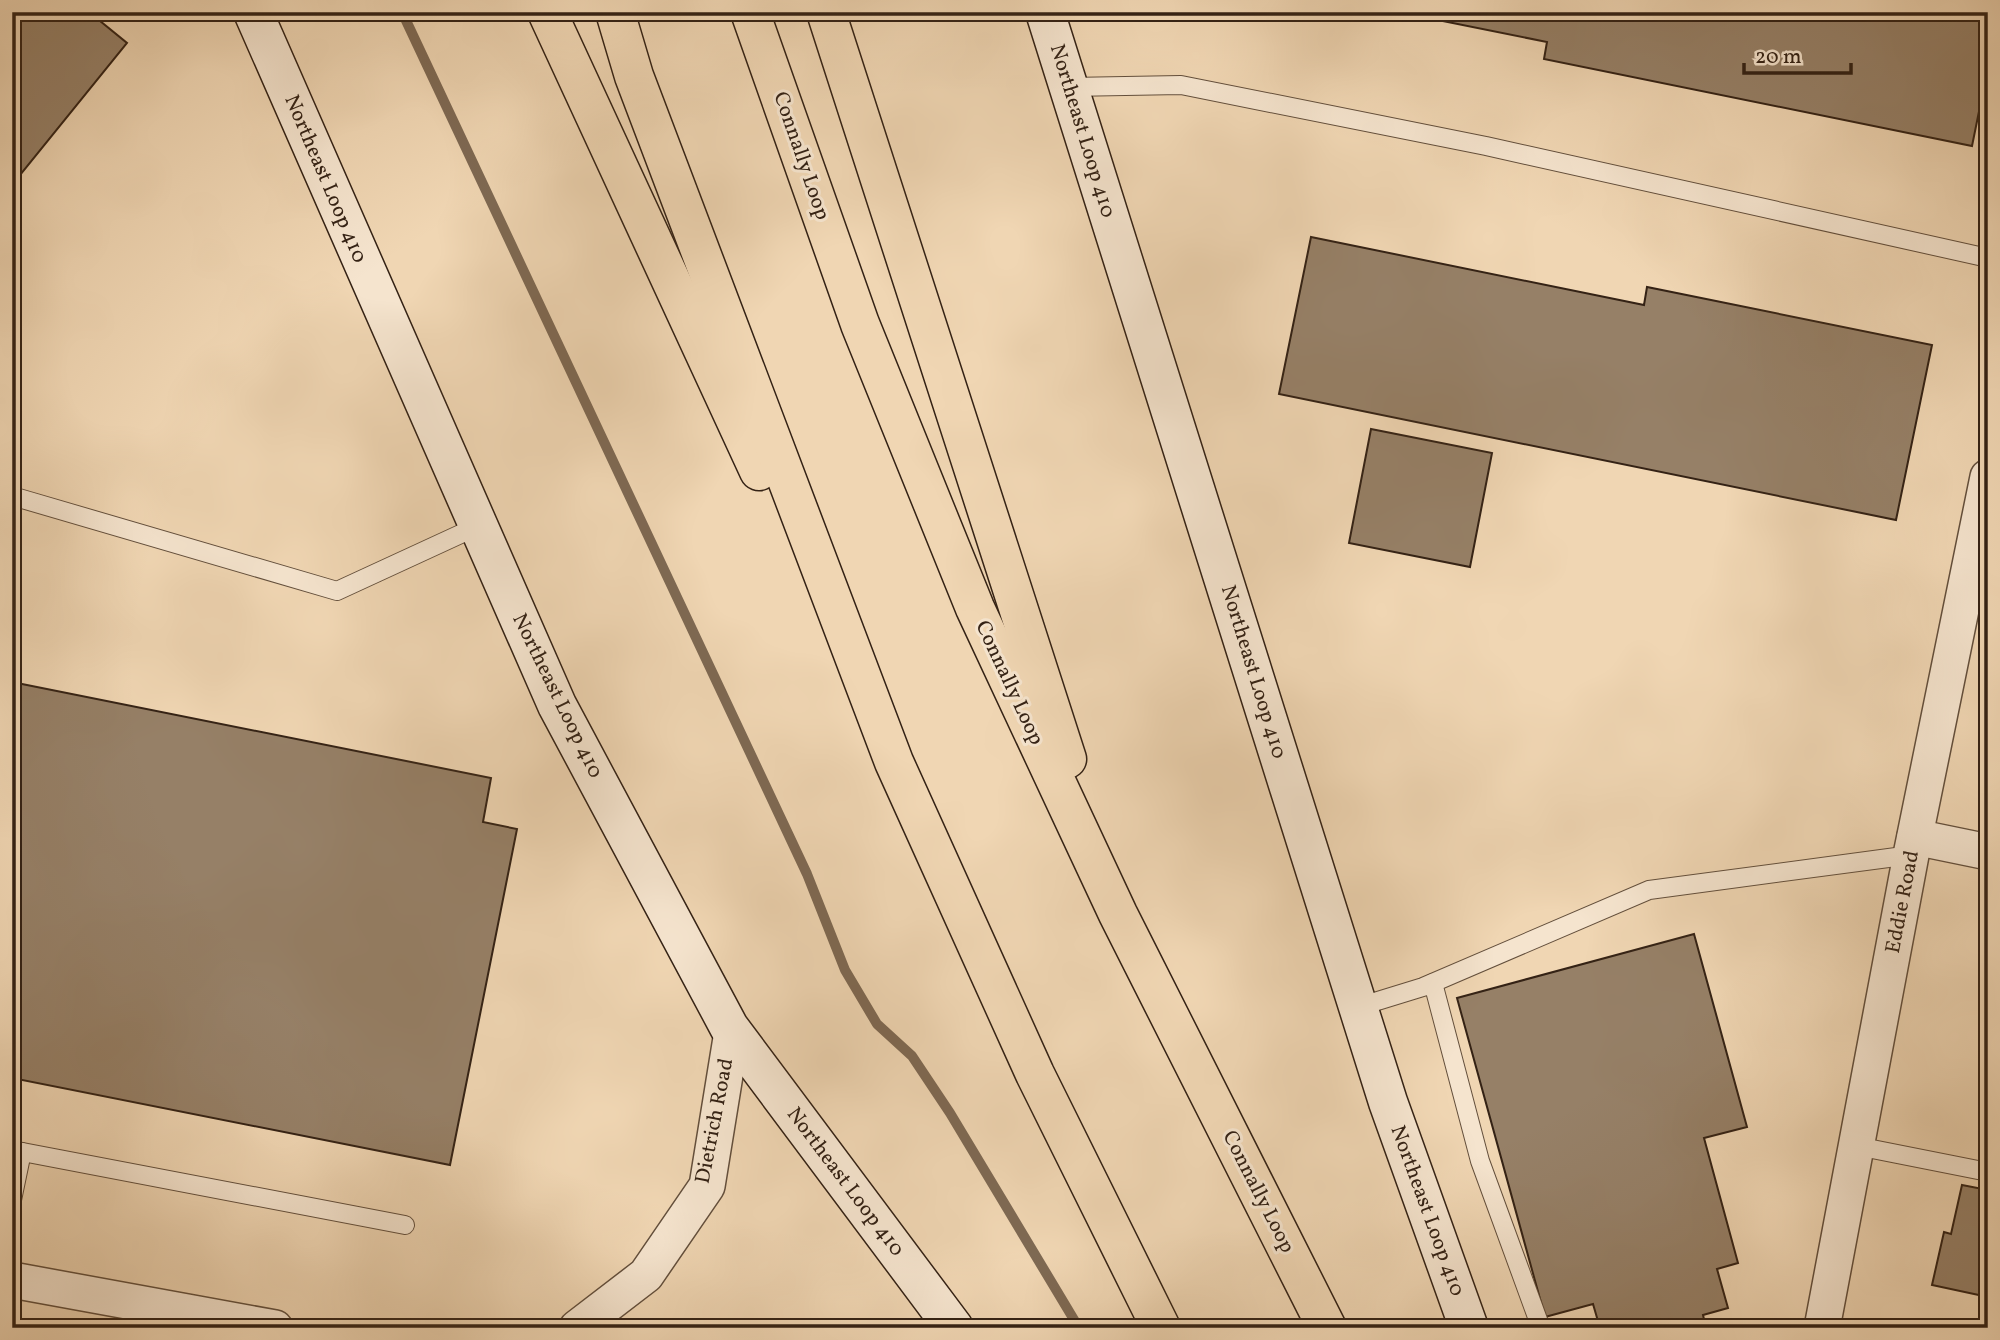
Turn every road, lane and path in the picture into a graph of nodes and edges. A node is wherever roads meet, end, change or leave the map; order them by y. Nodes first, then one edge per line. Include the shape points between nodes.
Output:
1 (253, 12) edge
2 (547, 12) edge
3 (615, 12) edge
4 (750, 12) edge
5 (826, 12) edge
6 (1045, 12) edge
7 (1069, 87) junction
8 (1988, 258) edge
9 (1988, 477) edge
10 (12, 496) edge
11 (478, 526) junction
12 (894, 762) junction
13 (1913, 846) junction
14 (1988, 852) edge
15 (1118, 914) junction
16 (1433, 983) junction
17 (1358, 1007) junction
18 (732, 1031) junction
19 (1857, 1146) junction
20 (17, 1151) edge
21 (1988, 1172) edge
22 (12, 1200) edge
23 (405, 1225) dead end
24 (12, 1280) edge
25 (275, 1328) edge
26 (577, 1328) edge
27 (954, 1328) edge
28 (1161, 1328) edge
29 (1327, 1328) edge
30 (1469, 1328) edge
31 (1541, 1328) edge
32 (1822, 1328) edge

1 - 11 main road, Northeast Loop 410
2 - 12 highway
3 - 12 highway via 634,76
4 - 15 highway, Connally Loop via 860,324 964,582
5 - 15 highway
6 - 7 main road, Northeast Loop 410
7 - 8 lane via 1181,85 1486,146
7 - 17 main road, Northeast Loop 410
9 - 13 street, Eddie Road
10 - 11 lane via 337,591
11 - 18 main road, Northeast Loop 410 via 557,705
12 - 28 highway via 1035,1074
13 - 14 street
13 - 16 lane via 1649,890
13 - 19 street, Eddie Road
15 - 29 highway, Connally Loop
16 - 17 lane
16 - 31 lane via 1480,1161
17 - 30 main road, Northeast Loop 410
18 - 26 street, Dietrich Road via 706,1186 646,1275
18 - 27 main road, Northeast Loop 410
19 - 21 lane
19 - 32 street, Eddie Road
20 - 22 lane
20 - 23 lane
24 - 25 street

